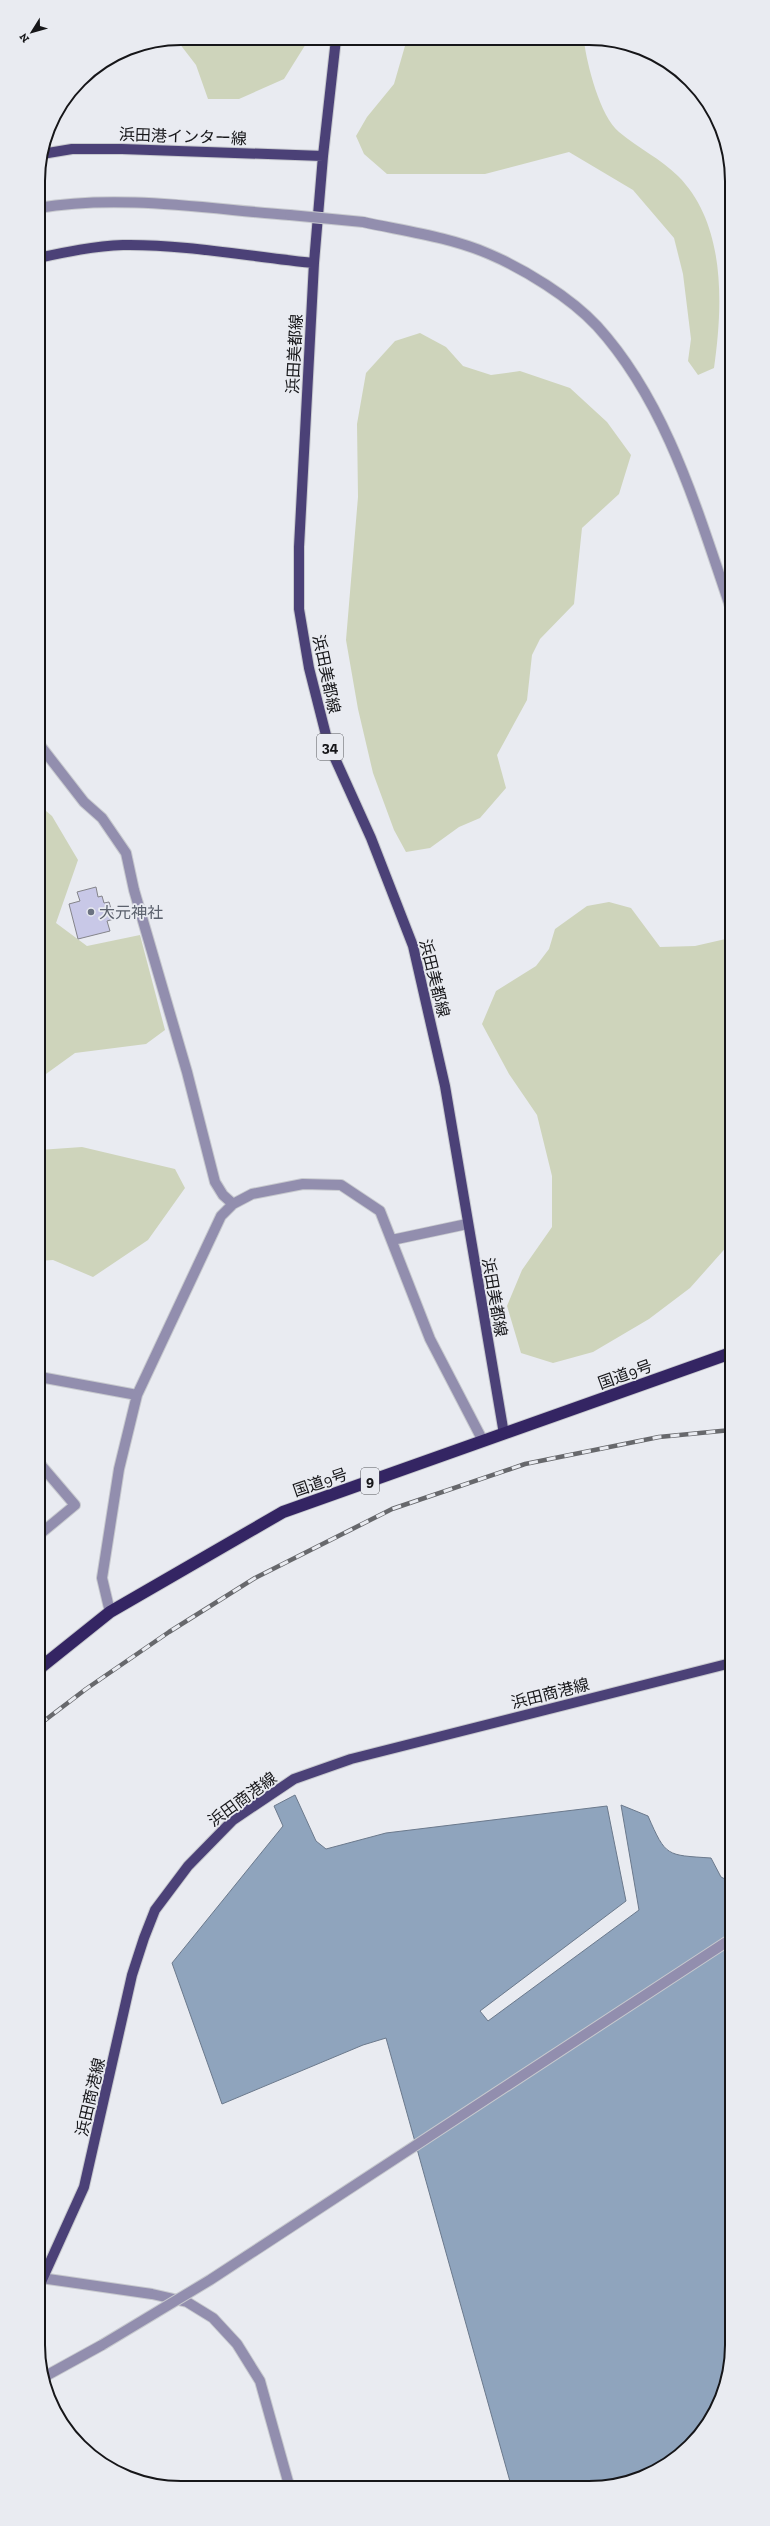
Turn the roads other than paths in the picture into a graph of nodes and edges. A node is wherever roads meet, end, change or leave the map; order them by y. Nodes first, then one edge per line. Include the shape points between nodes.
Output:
1 (335, 45) edge
2 (48, 153) edge
3 (323, 156) junction
4 (45, 207) edge
5 (45, 256) edge
6 (314, 264) junction
7 (725, 591) edge
8 (45, 752) edge
9 (232, 1204) junction
10 (467, 1224) junction
11 (392, 1240) junction
12 (725, 1355) edge
13 (45, 1378) edge
14 (137, 1395) junction
15 (504, 1434) junction
16 (484, 1441) junction
17 (45, 1470) edge
18 (45, 1530) edge
19 (110, 1612) junction
20 (45, 1664) edge
21 (725, 1665) edge
22 (725, 1943) edge
23 (45, 2273) edge
24 (45, 2280) edge
25 (49, 2374) edge
26 (288, 2481) edge

1 - 3 main road, 浜田美都線 / 34
2 - 3 main road, 浜田港インター線 via 72,149 122,149
3 - 6 main road, 浜田美都線 / 34
4 - 7 street, bridge via 64,204 126,204 363,222 454,242 522,270 553,290 596,325 622,359 659,419 692,495
5 - 6 main road via 77,249 123,245 168,247
6 - 10 main road, 浜田美都線 / 34 via 299,547 299,609 309,668 328,743 371,838 413,946 445,1086
8 - 9 street via 84,802 102,818 126,853 215,1182
9 - 11 street via 267,1189 304,1184 341,1185 380,1211
9 - 14 street via 221,1216
10 - 11 street
10 - 15 main road, 浜田美都線 / 34
11 - 16 street via 430,1339
12 - 15 highway, 国道9号 / 9
13 - 14 street
14 - 19 street via 119,1469 102,1578
15 - 16 highway, 国道9号 / 9
16 - 19 highway, 国道9号 / 9 via 283,1512
17 - 18 street via 75,1505
19 - 20 highway, 国道9号 / 9
21 - 23 main road, 浜田商港線 via 351,1759 294,1779 233,1820 210,1841 155,1910 132,1975 84,2188
22 - 25 street, bridge via 210,2280
24 - 26 street via 152,2294 187,2302 213,2318 237,2344 260,2381

